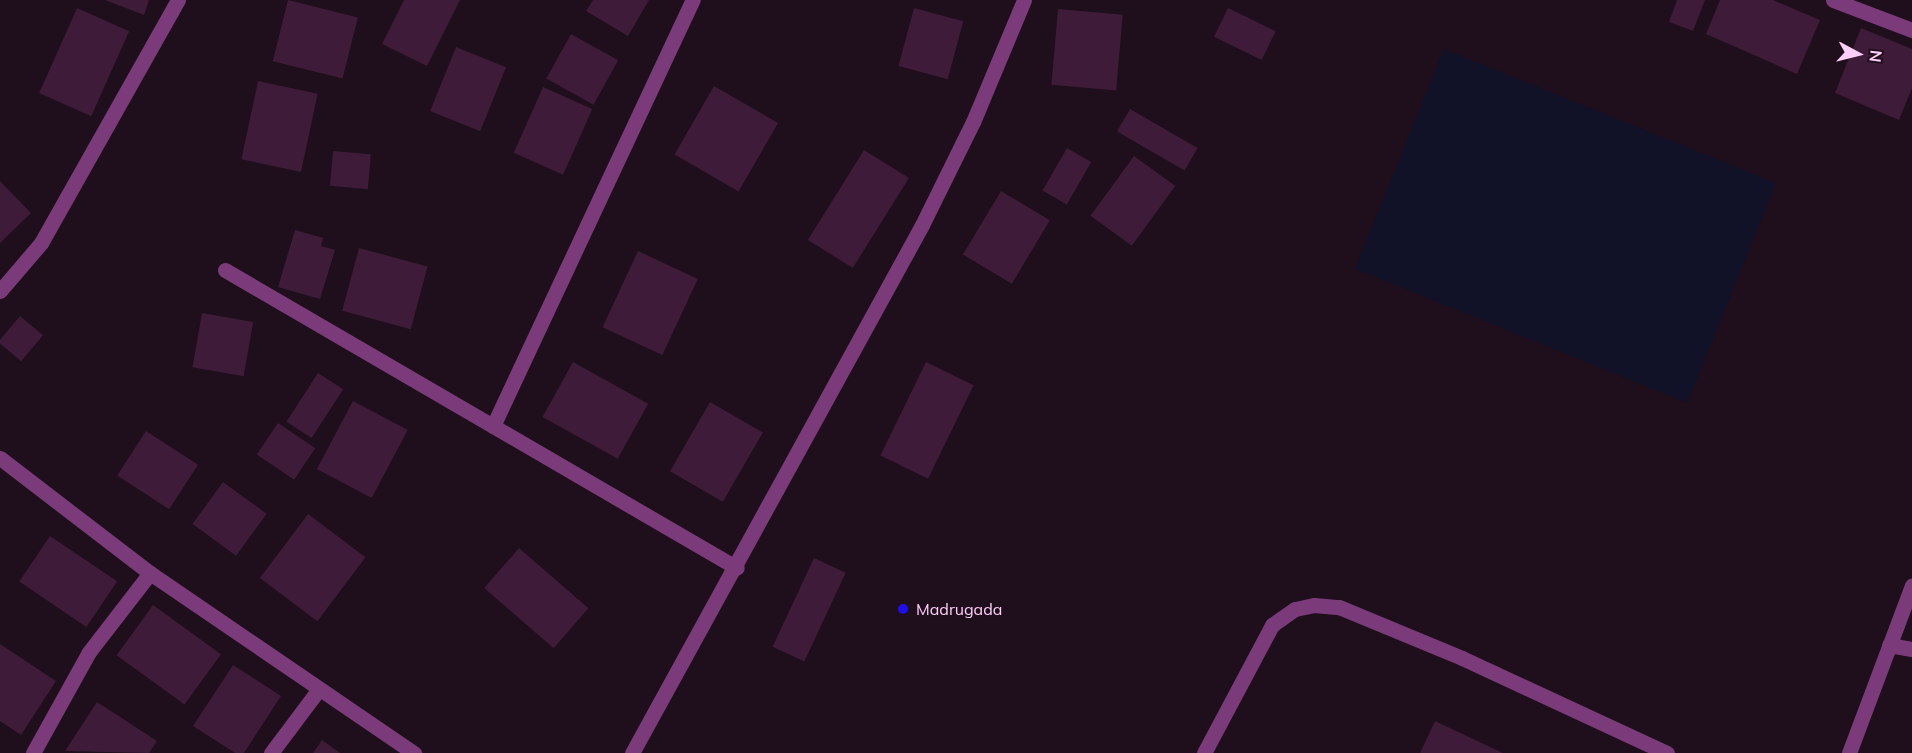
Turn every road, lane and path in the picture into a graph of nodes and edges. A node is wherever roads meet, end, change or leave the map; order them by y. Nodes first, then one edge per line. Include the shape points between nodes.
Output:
1 (178, 0) edge
2 (693, 0) edge
3 (1024, 0) edge
4 (1833, 0) edge
5 (1912, 30) edge
6 (225, 270) dead end
7 (0, 291) edge
8 (493, 426) junction
9 (0, 458) edge
10 (737, 568) junction
11 (150, 573) junction
12 (1912, 585) edge
13 (1889, 645) junction
14 (1912, 649) edge
15 (319, 689) junction
16 (33, 753) edge
17 (271, 753) edge
18 (414, 753) edge
19 (632, 753) edge
20 (1204, 753) edge
21 (1667, 753) edge
22 (1849, 753) edge

1 - 7 street via 40,243
2 - 8 street
3 - 10 street via 973,122 922,225
4 - 5 street
6 - 8 street
8 - 10 street
9 - 11 street
10 - 19 street
11 - 15 street
11 - 16 street via 89,652
12 - 13 street
13 - 14 street
13 - 22 street
15 - 17 street
15 - 18 street
20 - 21 street via 1272,625 1295,609 1314,605 1339,608 1452,654

